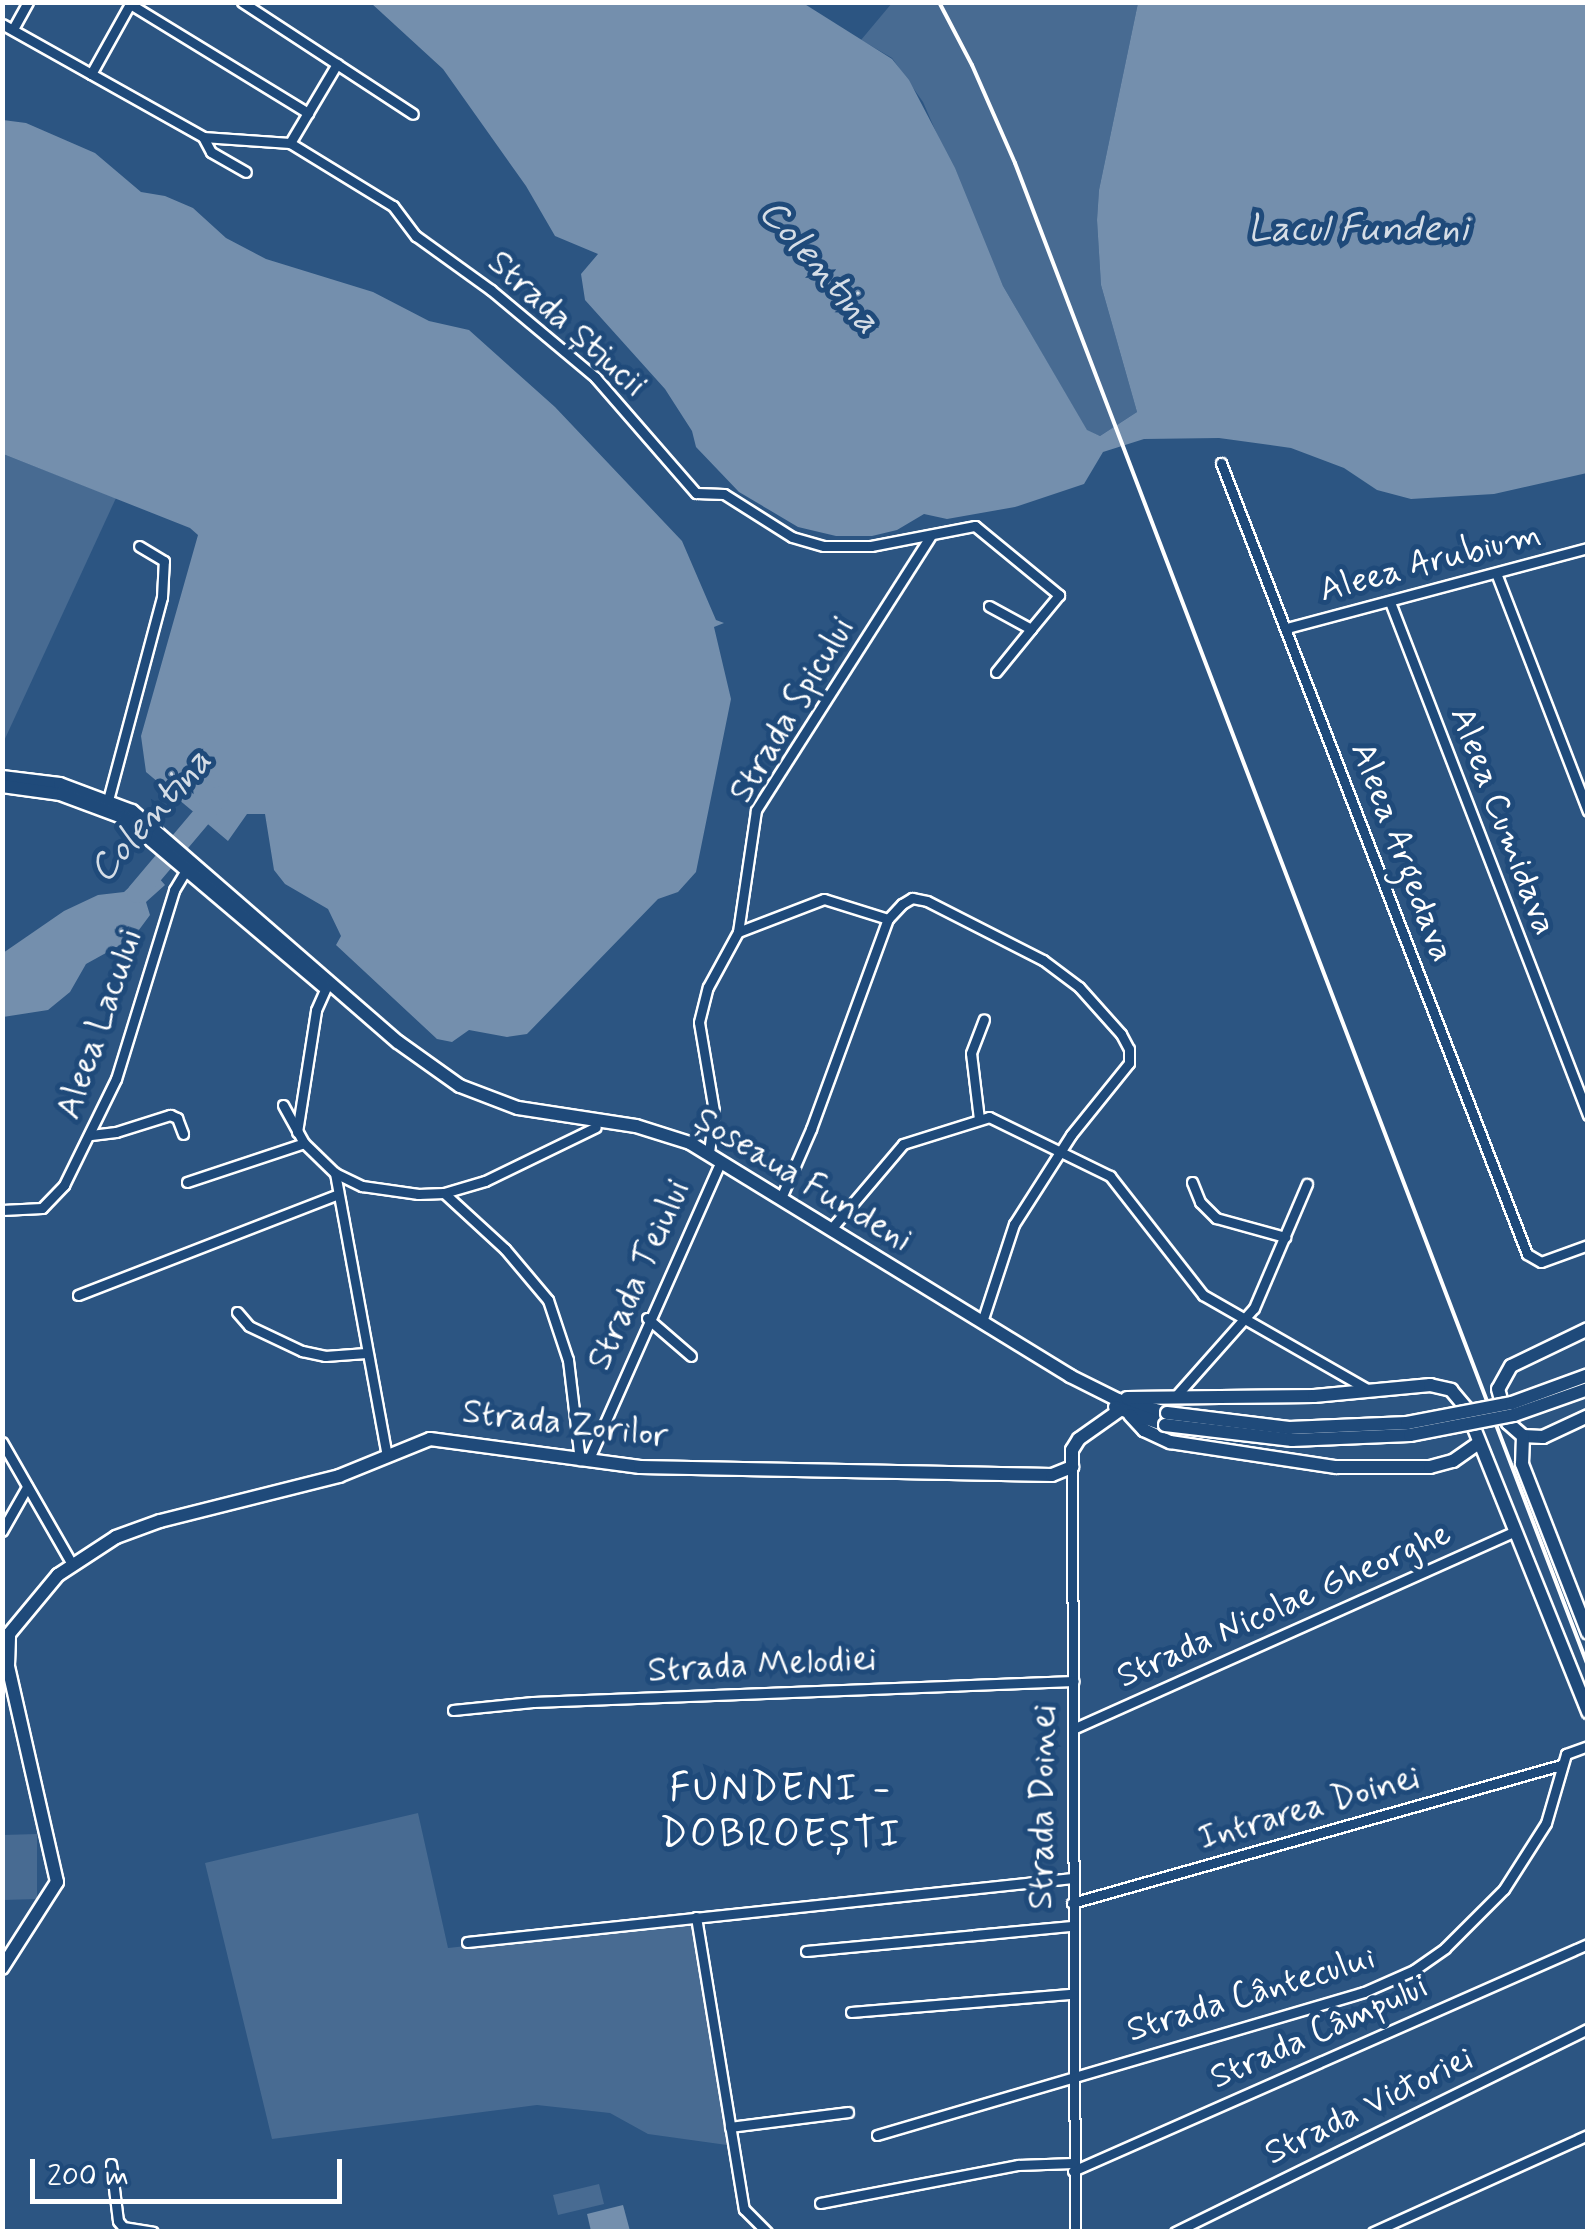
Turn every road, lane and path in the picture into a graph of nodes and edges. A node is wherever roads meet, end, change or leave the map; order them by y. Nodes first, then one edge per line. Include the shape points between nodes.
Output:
1 (28, 2) edge
2 (242, 2) edge
3 (130, 3) edge
4 (8, 27) edge
5 (337, 64) junction
6 (91, 74) junction
7 (308, 113) junction
8 (413, 114) dead end
9 (203, 136) junction
10 (290, 143) junction
11 (246, 172) dead end
12 (1220, 464) dead end
13 (930, 537) junction
14 (139, 546) dead end
15 (1588, 548) edge
16 (1496, 573) junction
17 (1390, 602) junction
18 (989, 606) dead end
19 (1286, 628) junction
20 (1031, 629) junction
21 (996, 672) dead end
22 (2, 777) edge
23 (2, 786) edge
24 (108, 800) junction
25 (1588, 811) edge
26 (134, 818) junction
27 (188, 865) junction
28 (888, 918) junction
29 (738, 932) junction
30 (327, 984) junction
31 (984, 1019) dead end
32 (282, 1104) dead end
33 (1588, 1115) edge
34 (979, 1118) junction
35 (596, 1127) junction
36 (296, 1132) junction
37 (182, 1134) dead end
38 (91, 1135) junction
39 (304, 1143) junction
40 (1062, 1150) junction
41 (709, 1154) junction
42 (718, 1167) junction
43 (334, 1173) junction
44 (187, 1182) dead end
45 (1192, 1182) dead end
46 (1306, 1184) dead end
47 (444, 1194) junction
48 (336, 1195) junction
49 (781, 1198) junction
50 (2, 1210) edge
51 (831, 1229) junction
52 (1285, 1237) junction
53 (1588, 1245) edge
54 (78, 1295) dead end
55 (237, 1312) dead end
56 (647, 1318) junction
57 (1245, 1321) junction
58 (982, 1322) junction
59 (1588, 1329) edge
60 (366, 1352) junction
61 (690, 1356) dead end
62 (1588, 1376) edge
63 (1588, 1389) edge
64 (1372, 1391) junction
65 (1109, 1396) junction
66 (1174, 1398) junction
67 (1124, 1411) junction
68 (1588, 1416) edge
69 (1166, 1419) junction
70 (1522, 1436) junction
71 (2, 1442) edge
72 (1479, 1443) junction
73 (387, 1456) junction
74 (584, 1461) junction
75 (1072, 1467) junction
76 (27, 1486) junction
77 (2, 1531) edge
78 (1515, 1531) junction
79 (72, 1564) junction
80 (1588, 1633) edge
81 (1074, 1681) junction
82 (453, 1710) dead end
83 (1588, 1712) edge
84 (1074, 1728) junction
85 (1588, 1746) edge
86 (1561, 1766) junction
87 (1073, 1878) junction
88 (1072, 1903) junction
89 (696, 1917) junction
90 (1072, 1926) junction
91 (468, 1942) dead end
92 (1588, 1944) edge
93 (806, 1951) dead end
94 (2, 1968) edge
95 (1072, 1994) junction
96 (852, 2012) dead end
97 (1588, 2029) edge
98 (1072, 2077) junction
99 (848, 2112) dead end
100 (730, 2127) junction
101 (1588, 2134) edge
102 (877, 2135) dead end
103 (112, 2164) dead end
104 (1073, 2167) junction
105 (820, 2204) dead end
106 (1075, 2230) edge
107 (153, 2232) edge
108 (766, 2232) edge
109 (1064, 2232) edge
110 (1174, 2232) edge
111 (1372, 2232) edge

1 - 4 street
2 - 5 street
3 - 6 street
3 - 7 street
4 - 6 street, Strada Știucii
5 - 7 street
5 - 8 street
6 - 9 street, Strada Știucii
7 - 10 street
9 - 10 street, Strada Știucii
9 - 11 street via 212,152
10 - 13 street, Strada Știucii via 392,206 416,236 595,377 696,493 724,494 792,536 824,546
12 - 19 street, Aleea Argedava
13 - 20 street, Strada Știucii via 975,526 1057,591 1058,599
13 - 29 street, Strada Spicului via 756,810
14 - 24 street via 164,561 162,597
15 - 16 street, Aleea Arubium
16 - 17 street, Aleea Arubium
16 - 25 street
17 - 19 street, Aleea Arubium
17 - 33 street, Aleea Cumidava
18 - 20 street
19 - 53 street, Aleea Argedava via 1533,1260
20 - 21 street
22 - 24 main road, Șoseaua Fundeni via 50,781
23 - 26 main road, Șoseaua Fundeni via 72,797
24 - 26 main road, Șoseaua Fundeni
26 - 27 main road, Șoseaua Fundeni
27 - 30 main road, Șoseaua Fundeni
27 - 38 street, Aleea Lacului
28 - 29 street via 824,899
28 - 40 street via 912,898 927,901 1063,974 1121,1034 1129,1063
28 - 49 street
29 - 41 street, Strada Spicului via 708,987 698,1022 714,1111
30 - 35 main road, Șoseaua Fundeni via 450,1088 504,1112
30 - 36 street via 316,1010
30 - 41 main road, Șoseaua Fundeni via 425,1063 475,1093 518,1108 650,1129
31 - 34 street via 970,1053
32 - 36 street
34 - 40 street
34 - 51 street via 903,1144
35 - 42 main road, Șoseaua Fundeni via 659,1139
35 - 47 street
36 - 39 street
37 - 38 street via 170,1114
38 - 50 street, Aleea Lacului via 51,1202
39 - 43 street
39 - 44 street
40 - 57 street via 1118,1182 1193,1286
40 - 58 street via 1008,1234
41 - 49 main road, Șoseaua Fundeni
42 - 56 street, Strada Teiului
42 - 67 main road, Șoseaua Fundeni
43 - 47 street via 376,1190
43 - 48 street
45 - 52 street via 1216,1218
46 - 52 street
47 - 74 street via 505,1249 548,1300 568,1360
48 - 54 street
48 - 60 street
49 - 51 main road, Șoseaua Fundeni
51 - 58 main road, Șoseaua Fundeni
52 - 57 street
55 - 60 street via 250,1326 302,1351
56 - 61 street
56 - 74 street, Strada Teiului
57 - 64 street
57 - 66 street
58 - 65 main road, Șoseaua Fundeni
59 - 70 main road via 1504,1373 1499,1398 1511,1428
60 - 73 street
62 - 69 main road, Șoseaua Fundeni, bridge via 1512,1404 1418,1422 1289,1428
63 - 69 main road, Șoseaua Fundeni, bridge via 1514,1416 1410,1435 1292,1440
64 - 66 main road
64 - 72 main road via 1430,1384 1451,1390 1462,1400
65 - 66 main road
65 - 69 main road, Șoseaua Fundeni
67 - 69 main road, Șoseaua Fundeni
67 - 72 main road, Șoseaua Fundeni via 1170,1442 1336,1467 1430,1466
67 - 75 main road via 1079,1439
68 - 70 main road via 1543,1437
70 - 80 main road via 1522,1464
71 - 76 street
72 - 78 main road
73 - 74 main road, Strada Zorilor via 442,1439
73 - 79 main road, Strada Zorilor via 339,1476 138,1528
74 - 75 main road, Strada Zorilor via 1052,1475
75 - 81 street, Strada Doinei
76 - 77 street
76 - 79 street
78 - 83 main road
78 - 84 street, Strada Nicolae Gheorghe
79 - 94 main road, Strada Zorilor via 26,1608 7,1641 57,1882
81 - 82 street, Strada Melodiei
81 - 84 street, Strada Doinei
84 - 87 street, Strada Doinei
85 - 86 street via 1569,1750
86 - 88 street, Intrarea Doinei
86 - 98 street, Strada Cântecului via 1546,1823 1517,1872 1430,1960 1364,1992
87 - 88 street, Strada Doinei
87 - 89 street
88 - 90 street, Strada Doinei
89 - 91 street
89 - 100 street
90 - 93 street
90 - 95 street, Strada Doinei
92 - 104 street, Strada Câmpului
95 - 96 street
95 - 98 street, Strada Doinei
97 - 110 street, Strada Victoriei
98 - 102 street, Strada Cântecului
98 - 104 street, Strada Doinei
99 - 100 street
100 - 108 street via 744,2210
101 - 111 street
103 - 107 street via 118,2221
104 - 105 street via 1018,2165
104 - 106 street, Strada Doinei
106 - 109 street, Strada Doinei

